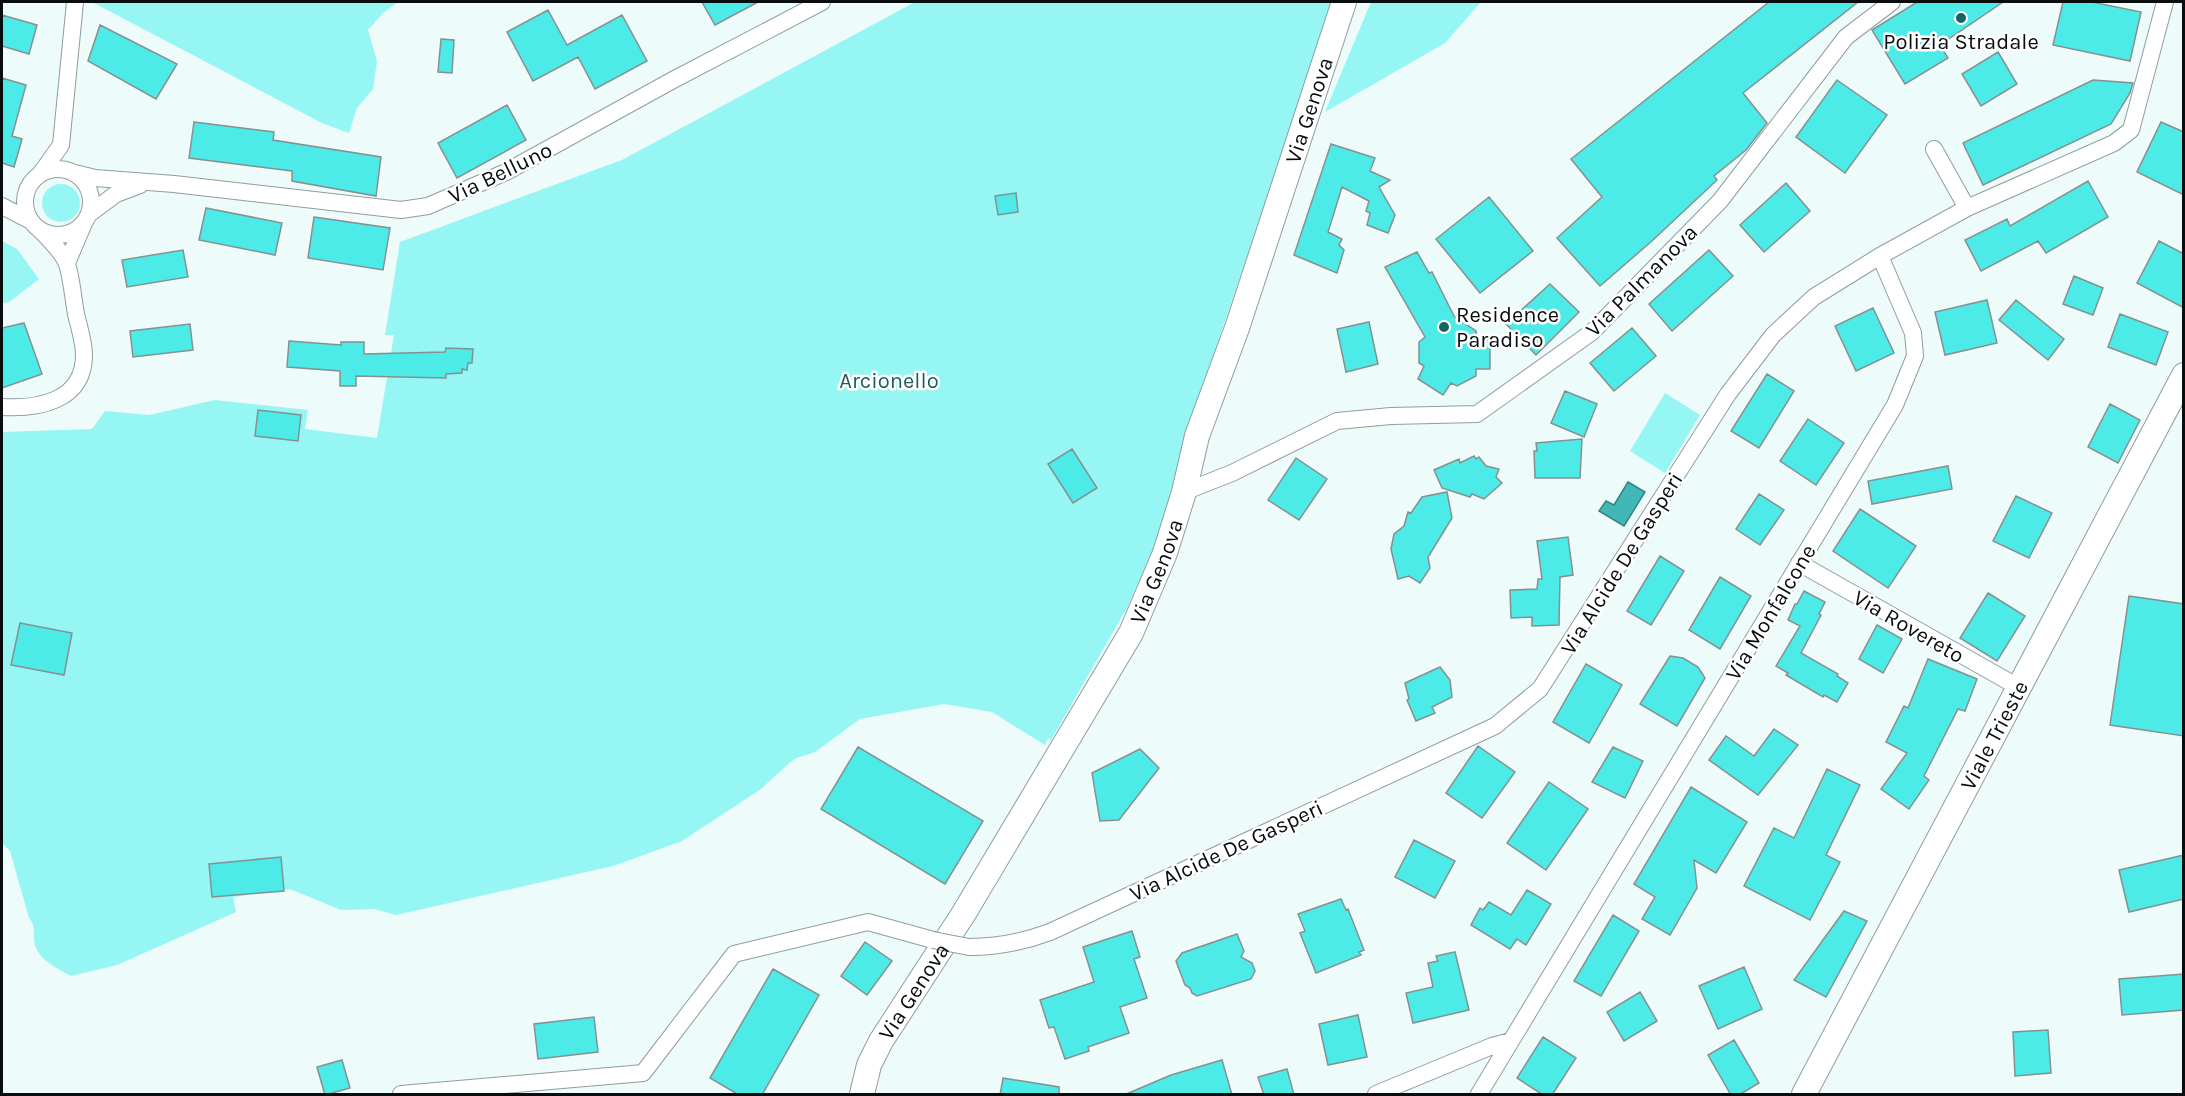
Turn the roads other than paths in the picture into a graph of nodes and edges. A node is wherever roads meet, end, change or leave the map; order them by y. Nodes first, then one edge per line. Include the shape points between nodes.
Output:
1 (75, 2) edge
2 (822, 2) edge
3 (1344, 2) edge
4 (1892, 2) edge
5 (2165, 2) edge
6 (60, 145) junction
7 (1934, 149) dead end
8 (74, 173) junction
9 (41, 174) junction
10 (146, 184) junction
11 (29, 186) junction
12 (2, 206) edge
13 (1967, 208) junction
14 (86, 219) junction
15 (35, 225) junction
16 (1880, 256) junction
17 (67, 263) junction
18 (2184, 375) edge
19 (4, 406) edge
20 (1184, 492) junction
21 (1799, 563) junction
22 (2020, 688) junction
23 (1511, 1041) junction
24 (401, 1094) edge
25 (862, 1095) edge
26 (1376, 1095) edge
27 (1479, 1095) edge
28 (1804, 1095) edge

1 - 6 street
2 - 10 street, Via Belluno via 506,172 428,206 401,210
3 - 20 main road, Via Genova via 1237,328 1197,436
4 - 20 street, Via Palmanova via 1846,37 1720,201 1592,332 1477,414 1337,421
5 - 13 street via 2131,130 2114,143
6 - 8 street
6 - 9 street
7 - 13 street
8 - 9 street via 58,169
8 - 10 street, Via Belluno
8 - 14 street via 91,195
9 - 11 street
10 - 14 street, Via Belluno via 116,194
11 - 12 street
11 - 15 street via 25,204
12 - 15 street
13 - 16 street
14 - 15 street via 67,234 47,233
14 - 17 street
15 - 17 street
16 - 21 street, Via Monfalcone via 1913,333 1915,356 1895,405
16 - 24 street, Via Alcide De Gasperi, bridge via 1814,297 1773,335 1728,394 1540,689 1495,726 1022,942 969,947 868,922 735,954 643,1073
17 - 19 street via 84,356 81,372 61,398 45,405
18 - 22 main road, Viale Trieste
20 - 25 main road, Via Genova via 1165,554 1131,633 964,913 881,1041 869,1065
21 - 22 street, Via Rovereto
21 - 23 street, Via Monfalcone
22 - 28 main road, Viale Trieste
23 - 26 street
23 - 27 street, Via Monfalcone

